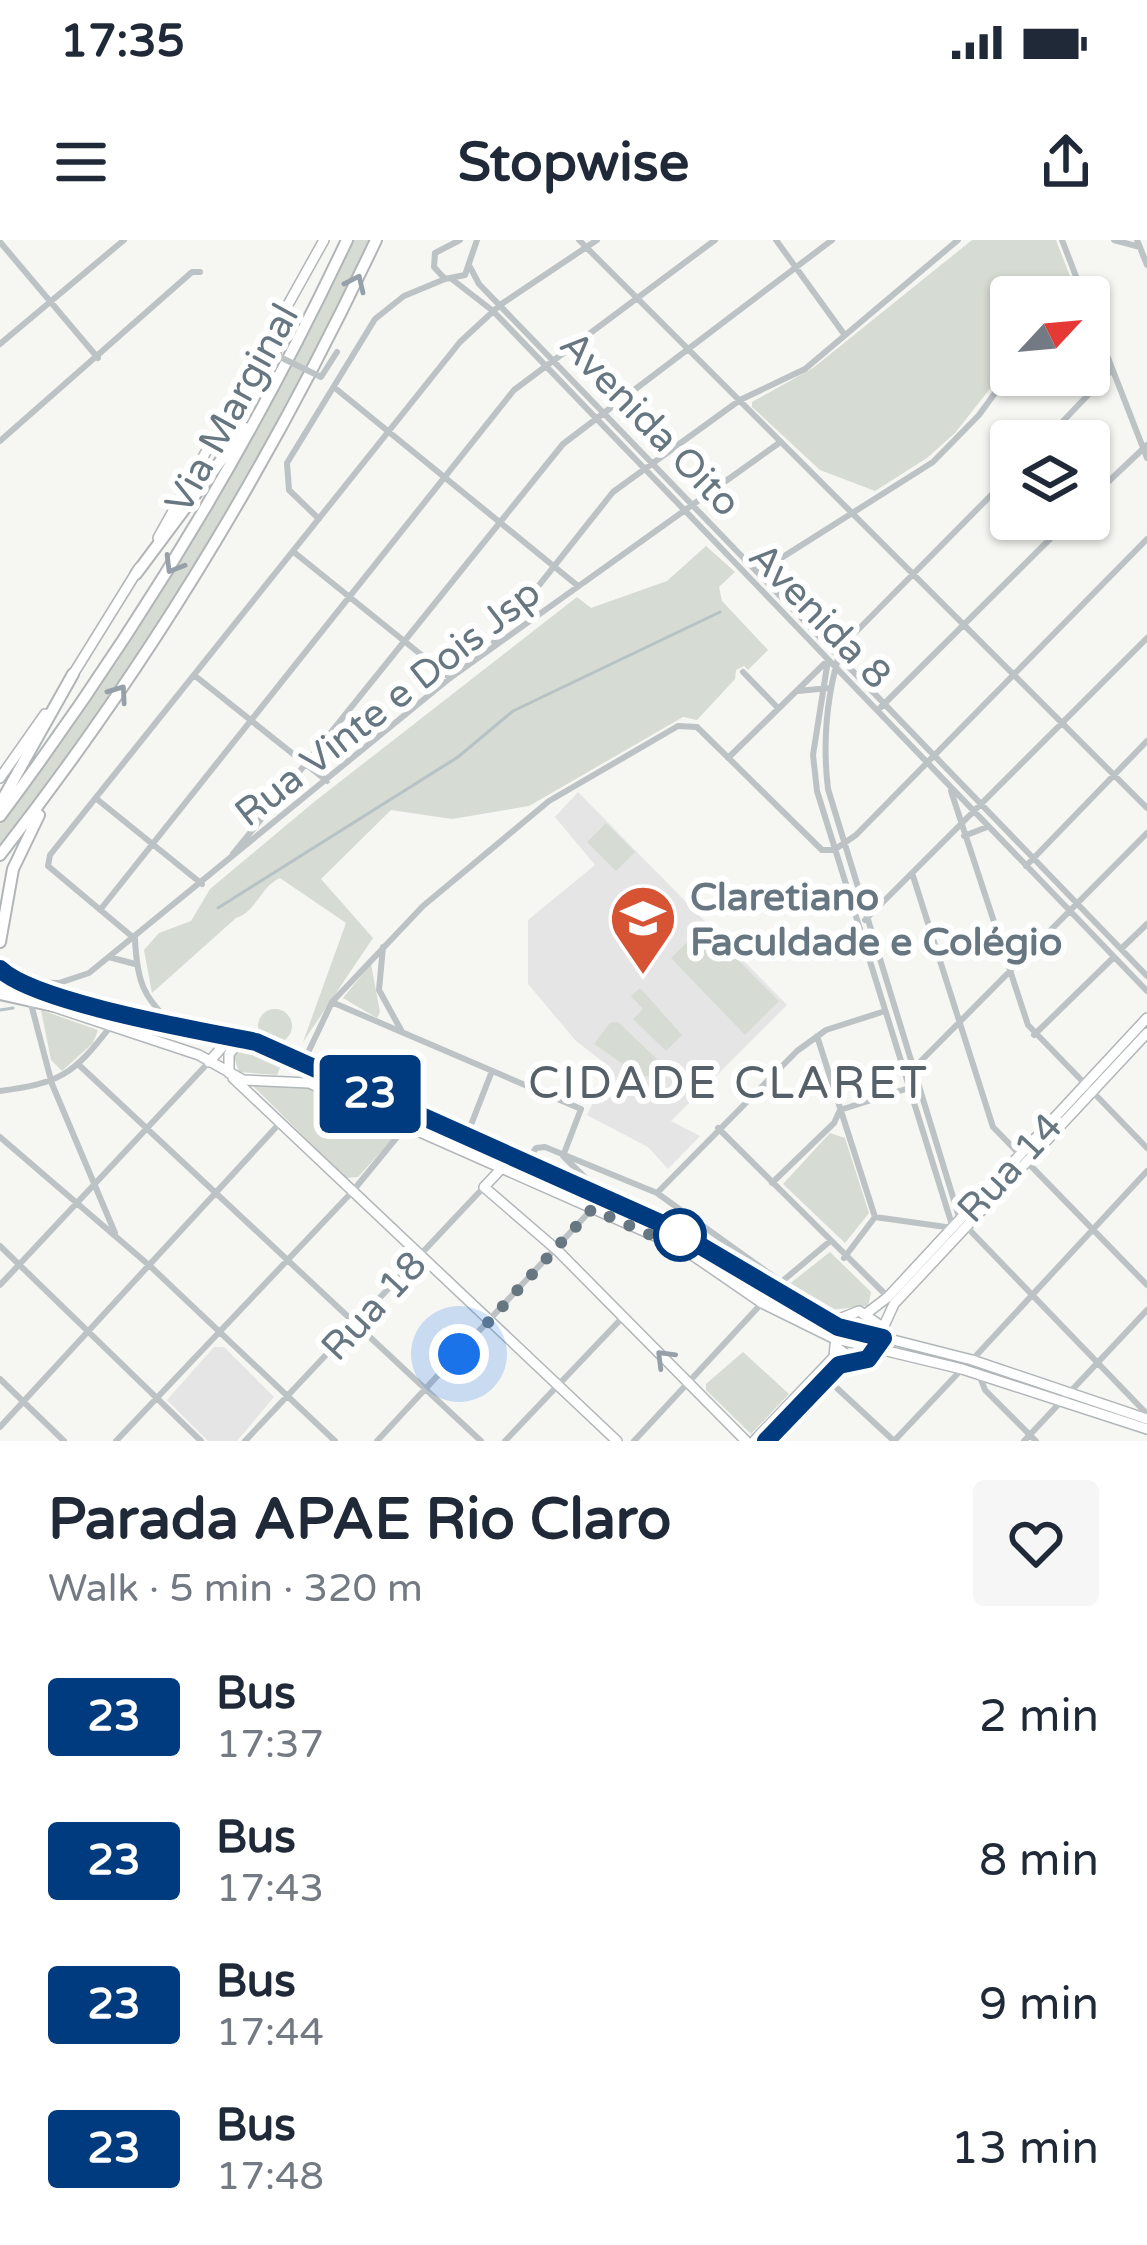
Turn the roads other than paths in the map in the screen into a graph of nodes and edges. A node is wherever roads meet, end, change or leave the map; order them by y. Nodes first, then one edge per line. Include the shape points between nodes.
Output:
1 (124, 240) edge
2 (323, 240) edge
3 (347, 240) edge
4 (376, 240) edge
5 (477, 240) edge
6 (580, 240) edge
7 (597, 240) edge
8 (715, 240) edge
9 (776, 240) edge
10 (832, 240) edge
11 (958, 240) edge
12 (1062, 240) edge
13 (1114, 240) edge
14 (0, 242) edge
15 (459, 242) edge
16 (1138, 243) edge
17 (587, 248) junction
18 (470, 262) junction
19 (1147, 265) edge
20 (795, 267) junction
21 (200, 272) dead end
22 (1076, 276) edge
23 (449, 280) junction
24 (638, 299) junction
25 (51, 301) junction
26 (496, 308) junction
27 (286, 330) dead end
28 (844, 335) junction
29 (0, 344) edge
30 (689, 350) junction
31 (337, 352) dead end
32 (98, 358) junction
33 (552, 360) junction
34 (1110, 363) edge
35 (544, 366) junction
36 (1113, 370) junction
37 (277, 380) junction
38 (335, 388) junction
39 (993, 396) edge
40 (740, 400) junction
41 (602, 412) junction
42 (593, 418) junction
43 (1064, 420) edge
44 (391, 432) junction
45 (0, 441) edge
46 (779, 443) junction
47 (1145, 446) edge
48 (1147, 458) edge
49 (651, 463) junction
50 (642, 469) junction
51 (447, 475) junction
52 (1110, 480) edge
53 (990, 497) edge
54 (695, 508) junction
55 (686, 514) junction
56 (852, 515) junction
57 (320, 519) junction
58 (502, 520) junction
59 (1147, 539) edge
60 (1049, 540) edge
61 (295, 553) junction
62 (555, 564) junction
63 (758, 573) junction
64 (136, 574) junction
65 (913, 576) junction
66 (751, 580) junction
67 (578, 586) junction
68 (350, 598) junction
69 (784, 600) junction
70 (777, 608) junction
71 (962, 626) junction
72 (1147, 638) edge
73 (405, 642) junction
74 (488, 650) junction
75 (833, 659) junction
76 (743, 672) dead end
77 (73, 674) junction
78 (194, 675) junction
79 (1013, 677) junction
80 (450, 678) junction
81 (825, 689) junction
82 (795, 692) junction
83 (880, 707) junction
84 (778, 709) junction
85 (251, 721) junction
86 (1063, 726) junction
87 (1147, 741) edge
88 (80, 751) junction
89 (934, 756) junction
90 (728, 758) junction
91 (304, 764) junction
92 (928, 764) junction
93 (1112, 774) junction
94 (0, 778) edge
95 (328, 781) junction
96 (951, 787) junction
97 (98, 800) junction
98 (0, 804) edge
99 (983, 806) junction
100 (1147, 808) edge
101 (976, 813) junction
102 (0, 816) edge
103 (989, 827) junction
104 (1147, 833) edge
105 (964, 835) junction
106 (951, 838) junction
107 (152, 842) junction
108 (838, 848) junction
109 (0, 855) edge
110 (1032, 857) junction
111 (1026, 866) junction
112 (223, 867) junction
113 (913, 876) junction
114 (202, 884) junction
115 (1073, 907) junction
116 (100, 910) junction
117 (860, 921) junction
118 (1147, 924) edge
119 (135, 939) junction
120 (0, 942) edge
121 (383, 945) junction
122 (1121, 949) junction
123 (110, 957) junction
124 (1113, 957) junction
125 (136, 964) junction
126 (0, 969) edge
127 (1007, 973) junction
128 (1147, 976) edge
129 (75, 981) junction
130 (25, 982) junction
131 (1147, 991) edge
132 (0, 992) edge
133 (73, 999) junction
134 (30, 1000) junction
135 (332, 1002) junction
136 (54, 1006) junction
137 (887, 1010) junction
138 (1147, 1018) edge
139 (958, 1024) junction
140 (110, 1027) junction
141 (176, 1027) junction
142 (403, 1033) junction
143 (1147, 1033) edge
144 (1034, 1035) junction
145 (817, 1036) junction
146 (244, 1039) junction
147 (283, 1055) junction
148 (208, 1062) junction
149 (303, 1064) junction
150 (79, 1066) junction
151 (910, 1070) junction
152 (492, 1071) junction
153 (230, 1073) junction
154 (275, 1080) junction
155 (52, 1084) junction
156 (915, 1086) junction
157 (905, 1089) junction
158 (1088, 1089) junction
159 (0, 1090) edge
160 (396, 1106) junction
161 (840, 1110) junction
162 (416, 1114) junction
163 (391, 1119) junction
164 (279, 1124) junction
165 (442, 1126) junction
166 (410, 1128) junction
167 (718, 1128) junction
168 (147, 1129) junction
169 (0, 1137) edge
170 (466, 1137) junction
171 (434, 1139) junction
172 (1147, 1148) edge
173 (503, 1153) junction
174 (563, 1156) junction
175 (1022, 1159) junction
176 (526, 1163) junction
177 (501, 1169) junction
178 (1147, 1172) edge
179 (772, 1183) junction
180 (93, 1186) junction
181 (484, 1187) junction
182 (352, 1192) junction
183 (657, 1193) junction
184 (218, 1195) junction
185 (617, 1204) junction
186 (75, 1207) junction
187 (592, 1209) junction
188 (874, 1217) junction
189 (959, 1225) junction
190 (1094, 1229) junction
191 (116, 1236) junction
192 (830, 1242) junction
193 (0, 1246) edge
194 (557, 1250) junction
195 (420, 1255) junction
196 (844, 1258) junction
197 (287, 1259) junction
198 (19, 1264) junction
199 (150, 1266) junction
200 (779, 1284) junction
201 (0, 1285) edge
202 (1147, 1285) edge
203 (1031, 1296) junction
204 (888, 1297) junction
205 (787, 1301) junction
206 (762, 1303) junction
207 (1147, 1310) edge
208 (867, 1312) junction
209 (623, 1317) junction
210 (491, 1319) junction
211 (356, 1324) junction
212 (836, 1325) junction
213 (87, 1331) junction
214 (219, 1332) junction
215 (882, 1339) junction
216 (834, 1342) junction
217 (854, 1360) junction
218 (972, 1360) junction
219 (1097, 1363) junction
220 (962, 1369) junction
221 (979, 1375) junction
222 (826, 1378) junction
223 (0, 1379) edge
224 (559, 1383) junction
225 (690, 1383) junction
226 (427, 1389) junction
227 (287, 1396) junction
228 (155, 1397) junction
229 (1065, 1398) junction
230 (24, 1402) junction
231 (1147, 1417) edge
232 (0, 1427) edge
233 (1147, 1429) edge
234 (1030, 1439) edge
235 (64, 1441) edge
236 (116, 1441) edge
237 (201, 1441) edge
238 (245, 1441) edge
239 (335, 1441) edge
240 (377, 1441) edge
241 (481, 1441) edge
242 (505, 1441) edge
243 (617, 1441) edge
244 (634, 1441) edge
245 (750, 1441) edge
246 (766, 1441) edge
247 (894, 1441) edge

1 - 25 street
2 - 64 main road, Via Marginal
3 - 37 highway
88 -> 4 highway via 249,488
5 - 18 street
6 - 17 street
7 - 17 street
8 - 24 street
9 - 20 street
10 - 20 street
11 - 28 street
12 - 22 street
13 - 16 street
14 - 25 street
15 - 23 street via 433,257 435,271
16 - 19 street
17 - 24 street
17 - 26 street
18 - 23 street
18 - 26 street, Avenida Oito
20 - 28 street
20 - 30 street
21 - 32 street
23 - 26 street, Avenida 8
23 - 38 street via 380,314
24 - 30 street
24 - 33 street
25 - 29 street
25 - 32 street
26 - 33 street, Avenida Oito
26 - 35 street, Avenida 8
26 - 44 street
27 - 31 street, bridge via 278,356 321,377
28 - 40 street via 806,369
30 - 40 street
30 - 41 street
32 - 45 street
33 - 35 street
33 - 41 street, Avenida Oito
34 - 36 street
35 - 42 street, Avenida 8
35 - 51 street via 503,403
36 - 43 street
36 - 47 street
37 - 64 highway
37 -> 102 highway via 158,589
38 - 44 street
38 - 57 street via 285,475 297,502
39 - 56 street via 933,462
40 - 46 street
40 - 49 street
41 - 42 street
41 - 49 street, Avenida Oito
42 - 50 street, Avenida 8
42 - 58 street
44 - 51 street
44 - 57 street
46 - 54 street, Rua Vinte e Dois Jsp
46 - 56 street
47 - 48 street
47 - 52 street
49 - 50 street
49 - 54 street, Avenida Oito
50 - 55 street, Avenida 8
50 - 62 street
51 - 58 street
51 - 68 street
53 - 65 street
54 - 55 street, Rua Vinte e Dois Jsp
54 - 63 street, Avenida Oito
55 - 66 street, Avenida 8
55 - 67 street, Rua Vinte e Dois Jsp
56 - 63 street
56 - 65 street
57 - 61 street
58 - 62 street
58 - 73 street
59 - 79 street
60 - 71 street
61 - 68 street
61 - 78 street
62 - 67 street
62 - 74 street
63 - 66 street
63 - 69 street, Avenida Oito
64 - 77 main road, Via Marginal
65 - 71 street
65 - 75 street
66 - 70 street, Avenida 8
67 - 74 street, Rua Vinte e Dois Jsp
68 - 73 street
68 - 85 street
69 - 70 street
69 - 75 street, Avenida Oito
70 - 75 street, Avenida 8
71 - 79 street
71 - 83 street
72 - 86 street
73 - 80 street
73 - 91 street
74 - 80 street, Rua Vinte e Dois Jsp
75 - 81 street
75 - 82 street
75 - 83 street, Avenida Oito
76 - 84 street
77 - 94 main road, Via Marginal
77 - 98 highway
78 - 85 street
78 - 97 street
79 - 86 street
79 - 89 street
80 - 95 street, Rua Vinte e Dois Jsp
81 - 82 street
81 - 108 street via 824,754
82 - 84 street
83 - 89 street, Avenida Oito
83 - 92 street, Avenida 8
84 - 90 street
85 - 91 street
85 - 107 street
86 - 93 street
86 - 99 street
87 - 93 street
88 - 109 highway
88 - 120 highway via 19,851
89 - 92 street
89 - 99 street, Avenida Oito
90 - 108 street via 822,850
90 - 121 street via 695,725 677,726 549,801
91 - 95 street
91 - 112 street
92 - 96 street, Avenida 8
92 - 108 street
93 - 100 street
93 - 110 street
95 - 112 street, Rua Vinte e Dois Jsp
96 - 101 street, Avenida 8
96 - 105 street
97 - 107 street
97 - 116 street via 48,866
99 - 101 street
99 - 110 street, Avenida Oito
101 - 103 street, Avenida 8
101 - 105 street
103 - 105 street
103 - 111 street, Avenida 8
104 - 115 street
105 - 106 street
105 - 106 street
105 - 127 street
106 - 113 street
107 - 114 street
107 - 116 street
108 - 117 street
110 - 111 street
110 - 115 street, Avenida Oito
111 - 115 street, Avenida 8
112 - 114 street, Rua Vinte e Dois Jsp
113 - 117 street
113 - 139 street
114 - 119 street, Rua Vinte e Dois Jsp
115 - 122 street, Avenida Oito
115 - 124 street, Avenida 8
115 - 127 street
116 - 119 street
117 - 137 street
118 - 122 street
119 - 123 street, Rua Vinte e Dois Jsp
119 - 125 street
121 - 135 street
121 - 142 street via 379,990
122 - 124 street
122 - 128 street, Avenida Oito
123 - 125 street
123 - 129 street, Rua Vinte e Dois Jsp
124 - 131 street, Avenida 8
124 - 144 street
125 - 141 street via 151,1007
126 - 130 main road
127 - 139 street
127 - 144 street
129 - 130 street
129 - 133 street
130 - 133 main road
132 - 134 highway
132 - 136 main road
133 - 141 main road
134 - 136 highway
134 - 155 street
135 - 142 street
135 - 149 street
136 - 140 main road
137 - 145 street
137 - 151 street
137 - 157 street
138 - 158 main road, Rua 14
139 - 151 street
139 - 175 street via 985,1111
140 - 148 main road
140 - 150 street
141 - 146 main road
142 - 152 street
143 - 158 main road, Rua 14
144 - 158 street
145 - 161 street
145 - 167 street
146 - 147 main road
146 - 148 main road
146 - 153 main road via 229,1054
147 - 149 main road
147 - 154 main road
148 - 153 main road
148 - 168 street
149 - 154 main road
149 - 160 main road
150 - 155 street
150 - 168 street
151 - 156 street
152 - 170 street
152 - 174 street via 581,1109
153 - 154 main road
153 - 164 main road
154 - 163 main road via 309,1083
155 - 159 street
155 - 180 street
156 - 157 street
156 - 189 street
157 - 161 street
157 - 189 street
158 - 172 street
158 - 175 main road, Rua 14
160 - 162 main road
160 - 163 main road
161 - 179 street
161 - 188 street
162 - 165 main road
162 - 166 street
163 - 166 main road
164 - 182 main road
164 - 184 street
165 - 170 main road
165 - 171 main road
166 - 171 main road
166 - 182 street
167 - 179 street
167 - 183 street
168 - 180 street
168 - 184 street
169 - 186 street
170 - 173 main road
171 - 177 main road
173 - 176 main road
173 - 177 main road
174 - 176 street via 536,1148
174 - 183 street
174 - 185 street
175 - 189 main road, Rua 14
175 - 190 street
176 - 185 main road
177 - 181 main road, Rua 18
177 - 187 main road
178 - 190 street
179 - 192 street
180 - 186 street
180 - 191 street
181 - 194 main road
181 - 195 street, Rua 18
182 - 195 main road
182 - 197 street
183 - 200 street
184 - 197 street
184 - 199 street
185 - 205 main road
186 - 191 street
186 - 198 street
187 - 194 street
187 - 206 main road via 682,1249
188 - 189 street
188 - 196 street
189 - 203 street
189 - 204 main road, Rua 14
189 - 215 main road, Rua 14 via 894,1304
190 - 202 street
190 - 203 street
191 - 199 street
192 - 196 street
192 - 200 street
193 - 198 street
194 - 209 main road
194 - 210 street
195 - 210 main road
195 - 211 street, Rua 18
196 - 204 street
197 - 211 street
197 - 214 street
198 - 201 street
198 - 213 street
199 - 213 street
199 - 214 street
200 - 205 street
203 - 218 street
203 - 219 street
204 - 208 main road, Rua 14
205 - 212 main road
206 - 216 main road
206 - 225 street
207 - 219 street
208 - 212 main road, Rua 14 via 847,1313
208 - 215 main road
209 - 224 street
225 -> 209 main road
210 - 224 main road
210 - 226 street
211 - 226 street
211 - 227 street, Rua 18
212 - 215 main road
212 - 216 main road
213 - 228 street
213 - 230 street
214 - 227 street
214 - 228 street
215 - 216 main road
215 - 217 main road via 868,1359
215 - 218 main road
215 - 220 main road
216 - 217 main road
216 - 245 main road via 834,1357
217 - 222 main road
218 - 229 main road
219 - 229 street
219 - 231 street
220 - 221 main road
220 - 247 street
221 - 229 main road
221 - 234 street
222 - 246 main road
222 - 247 street
223 - 230 street
224 - 242 street
224 - 243 main road
225 - 244 street
225 - 245 main road
226 - 240 street
226 - 241 street
227 - 238 street, Rua 18
227 - 239 street
228 - 236 street
228 - 237 street
229 - 231 main road
229 - 233 main road
229 - 234 street
230 - 232 street
230 - 235 street

